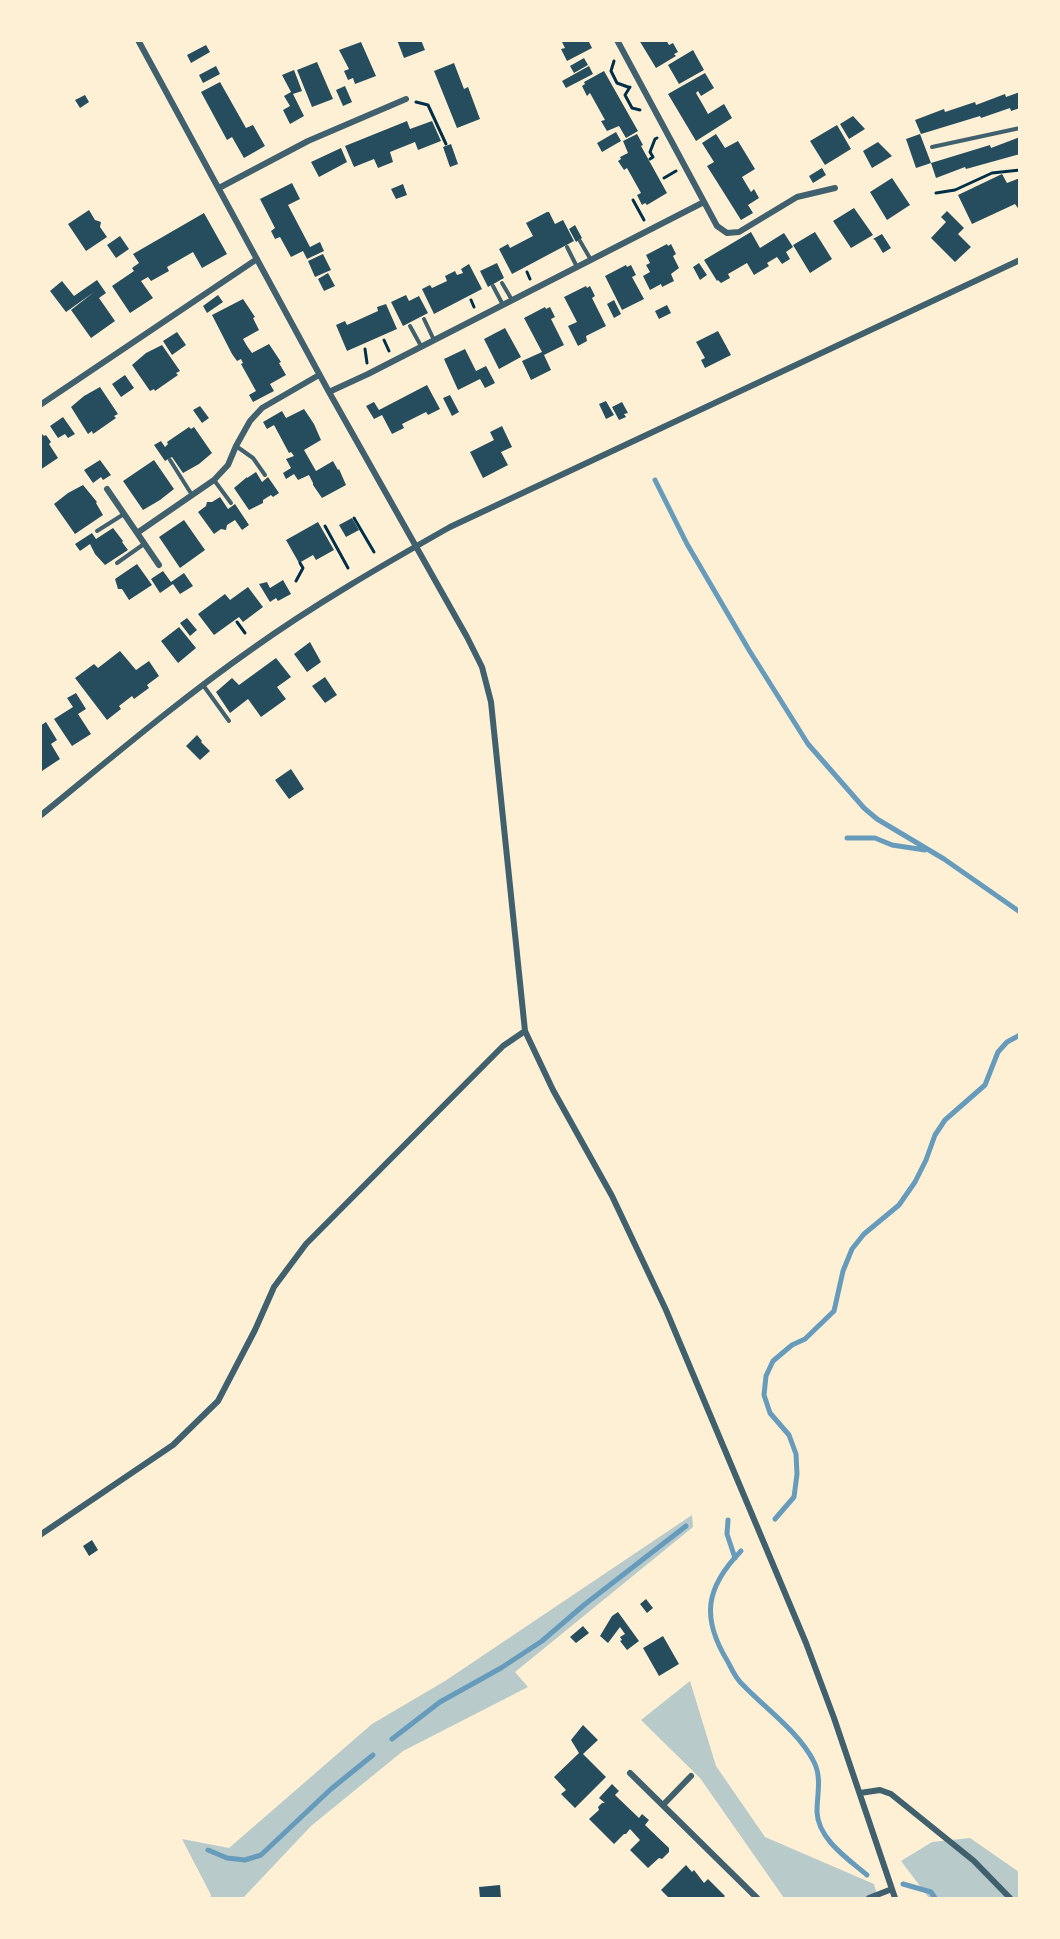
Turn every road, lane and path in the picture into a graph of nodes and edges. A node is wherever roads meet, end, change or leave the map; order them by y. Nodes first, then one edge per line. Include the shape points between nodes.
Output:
1 (138, 40) edge
2 (617, 40) edge
3 (614, 59) dead end
4 (629, 87) dead end
5 (406, 99) joint
6 (1020, 128) edge
7 (667, 133) junction
8 (446, 144) dead end
9 (932, 147) dead end
10 (650, 159) dead end
11 (1020, 170) edge
12 (675, 172) dead end
13 (664, 177) dead end
14 (219, 188) junction
15 (835, 188) dead end
16 (936, 193) dead end
17 (633, 200) dead end
18 (704, 202) junction
19 (649, 230) junction
20 (580, 241) dead end
21 (567, 247) dead end
22 (257, 259) junction
23 (591, 260) junction
24 (1020, 260) edge
25 (577, 267) junction
26 (502, 283) dead end
27 (493, 286) dead end
28 (512, 300) junction
29 (503, 305) junction
30 (424, 319) dead end
31 (410, 326) dead end
32 (434, 340) junction
33 (421, 346) junction
34 (320, 375) junction
35 (329, 392) junction
36 (40, 405) edge
37 (236, 446) junction
38 (170, 460) dead end
39 (265, 475) dead end
40 (214, 480) junction
41 (107, 489) dead end
42 (192, 495) junction
43 (231, 503) dead end
44 (124, 514) junction
45 (354, 518) dead end
46 (325, 526) dead end
47 (97, 531) dead end
48 (137, 533) junction
49 (145, 544) junction
50 (416, 547) junction
51 (374, 552) dead end
52 (117, 563) dead end
53 (300, 563) dead end
54 (159, 565) dead end
55 (348, 568) dead end
56 (296, 581) dead end
57 (237, 622) dead end
58 (245, 633) dead end
59 (202, 684) junction
60 (229, 721) dead end
61 (40, 816) edge
62 (525, 1031) junction
63 (40, 1535) edge
64 (630, 1773) dead end
65 (691, 1776) dead end
66 (860, 1793) junction
67 (663, 1805) junction
68 (892, 1889) junction
69 (756, 1899) edge
70 (869, 1899) edge
71 (895, 1899) edge
72 (1010, 1899) edge

1 - 14 street
2 - 7 street
3 - 4 path via 611,71 617,83
5 - 8 path via 429,105
5 - 14 street via 308,141
6 - 9 lane
7 - 10 path via 655,140
7 - 18 street
11 - 16 path via 992,173 955,190
12 - 13 path
14 - 22 street
15 - 18 street via 797,197 739,232 727,233 717,226
17 - 19 path
18 - 19 street
19 - 23 street
20 - 23 lane
21 - 25 lane
22 - 34 street
22 - 36 street
23 - 25 street
24 - 50 street via 450,527
25 - 28 street
26 - 28 lane
27 - 29 lane
28 - 29 street
29 - 32 street
30 - 32 lane
31 - 33 lane
32 - 33 street
33 - 35 street
34 - 35 street
34 - 37 street via 262,408
35 - 50 street
37 - 39 lane via 253,458
37 - 40 street via 228,465
38 - 42 lane
40 - 42 street
40 - 43 lane
41 - 44 street
42 - 48 street
44 - 47 lane
44 - 48 street
45 - 51 path
46 - 55 path
48 - 49 street
49 - 52 lane
49 - 54 street
50 - 59 street via 311,609
50 - 62 street via 482,667 491,702
53 - 56 path via 303,568
57 - 58 path
59 - 60 lane
59 - 61 street
62 - 63 street via 503,1046 306,1244 274,1287 218,1401 173,1446
62 - 66 street via 552,1090 612,1196 666,1310 806,1643
64 - 67 street
65 - 67 street
66 - 68 street
66 - 72 street via 880,1790 891,1794 974,1861
67 - 69 street
68 - 70 street
68 - 71 street

